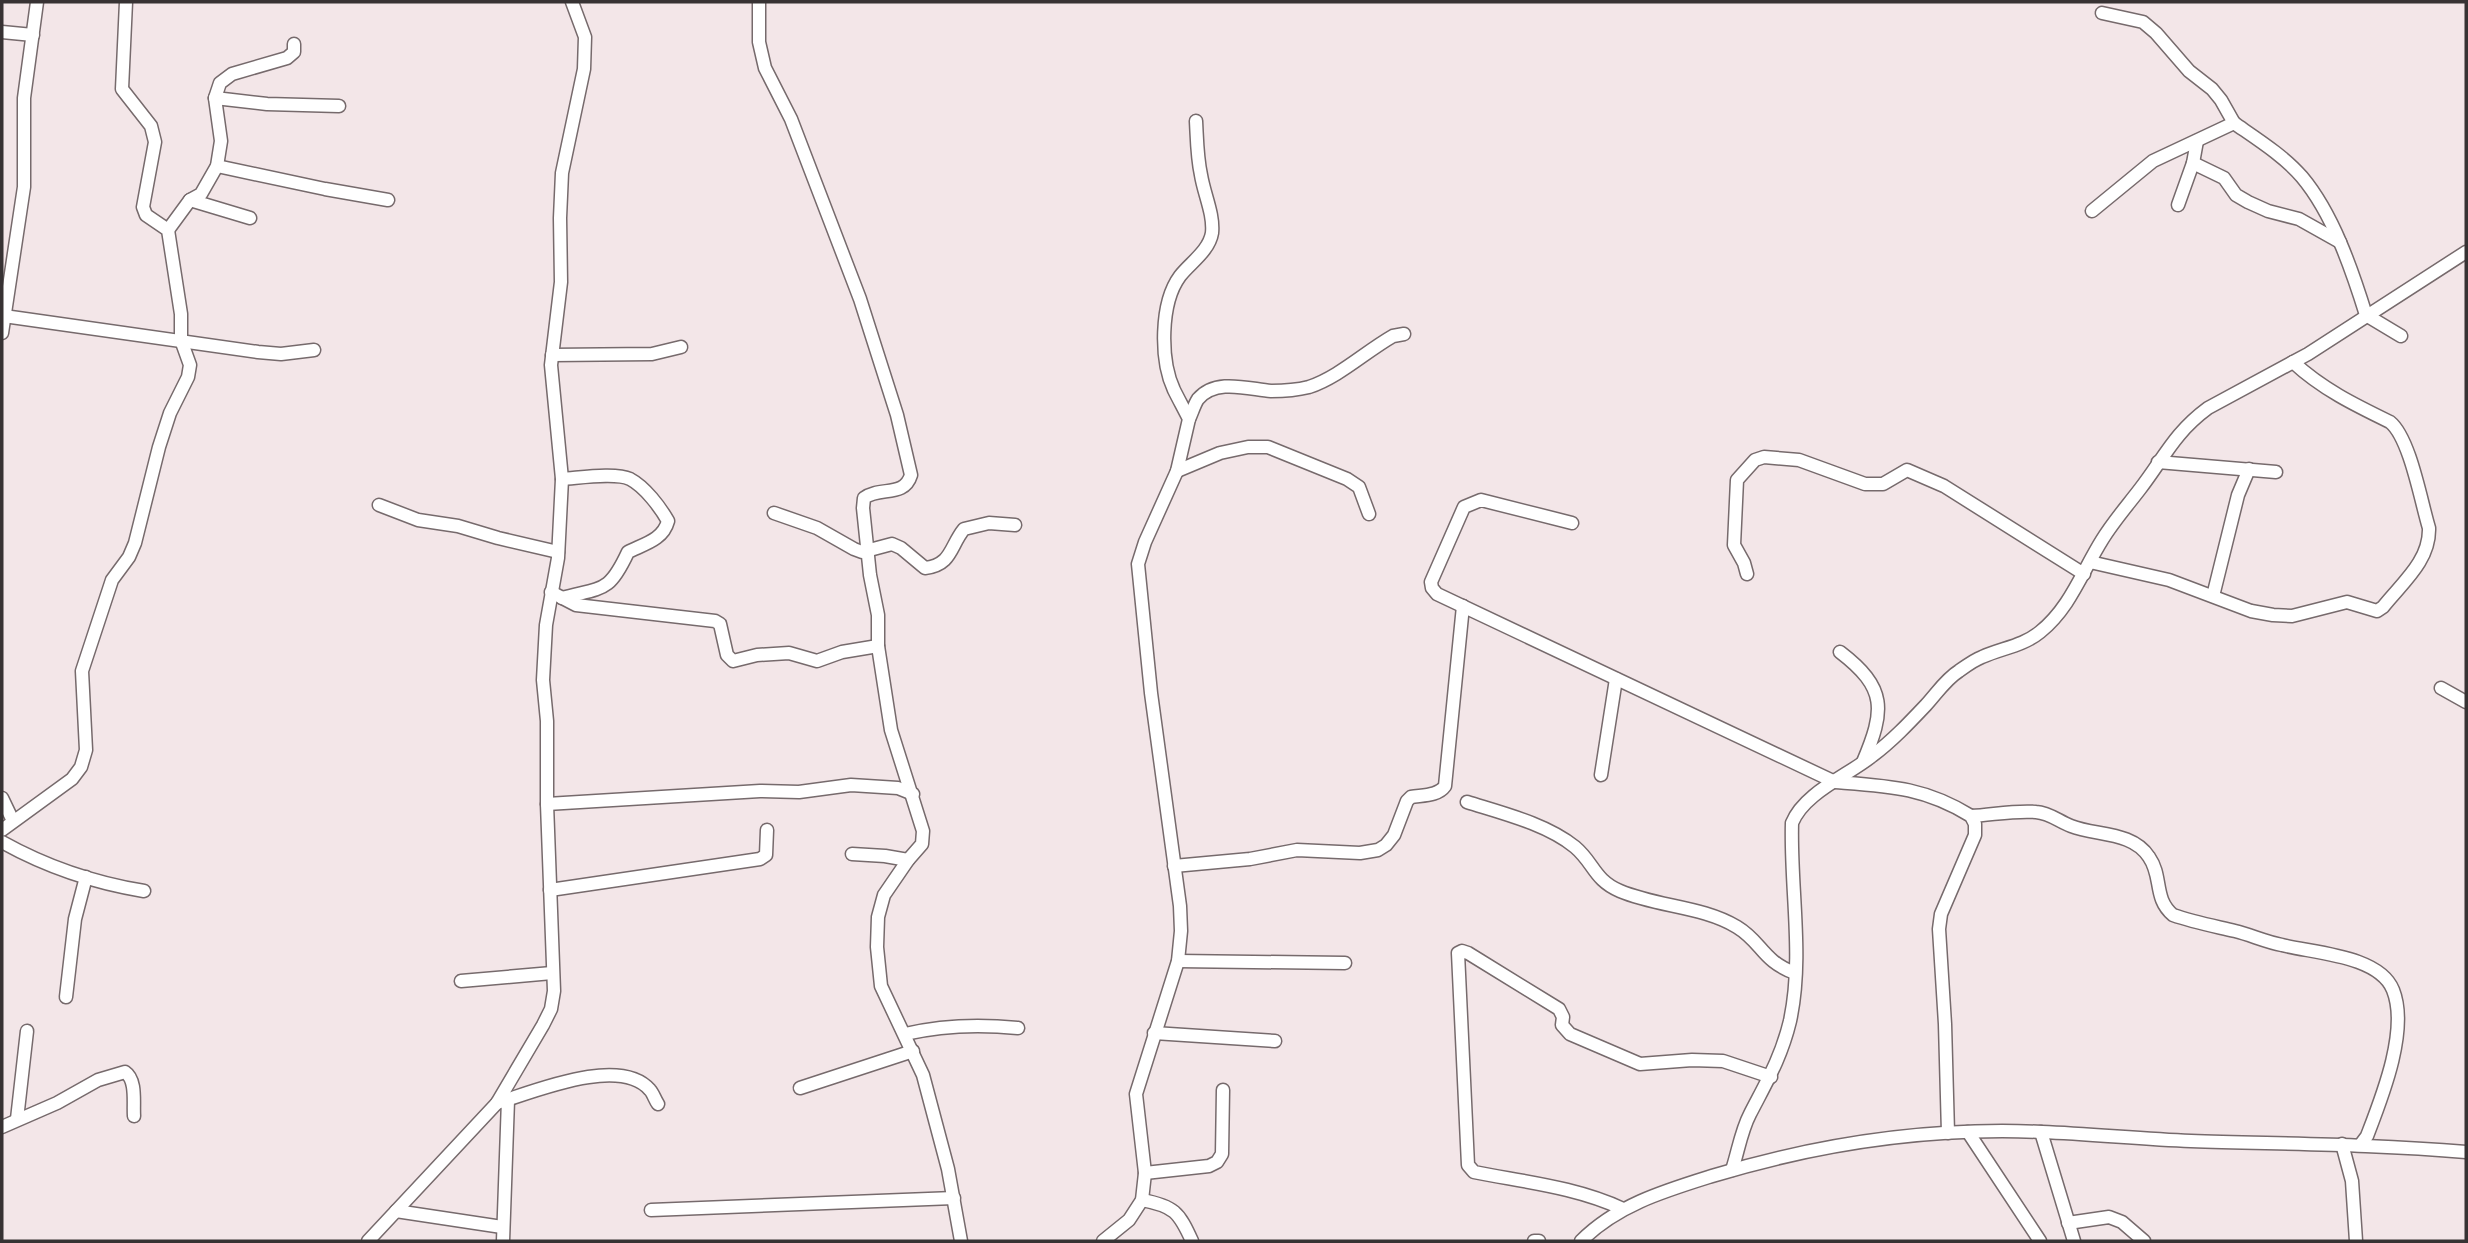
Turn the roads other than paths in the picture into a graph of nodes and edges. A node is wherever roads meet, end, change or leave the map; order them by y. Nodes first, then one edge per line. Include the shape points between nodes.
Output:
1 (37, 2) edge
2 (126, 2) edge
3 (572, 2) edge
4 (759, 2) edge
5 (2102, 13) dead end
6 (2, 32) edge
7 (33, 35) junction
8 (294, 44) dead end
9 (215, 97) junction
10 (339, 106) dead end
11 (1196, 121) dead end
12 (2234, 123) junction
13 (2197, 141) junction
14 (2193, 163) junction
15 (217, 166) junction
16 (190, 200) junction
17 (388, 200) dead end
18 (2178, 205) dead end
19 (2092, 211) dead end
20 (250, 218) dead end
21 (168, 230) junction
22 (2340, 242) junction
23 (2466, 252) edge
24 (2366, 315) junction
25 (4, 316) junction
26 (2, 333) edge
27 (1404, 334) dead end
28 (2401, 336) dead end
29 (180, 340) junction
30 (681, 347) dead end
31 (313, 350) dead end
32 (552, 355) junction
33 (2293, 362) junction
34 (1189, 419) junction
35 (2158, 461) junction
36 (2249, 470) junction
37 (1177, 471) junction
38 (2276, 472) dead end
39 (562, 479) junction
40 (379, 505) dead end
41 (774, 513) dead end
42 (1369, 513) dead end
43 (1572, 523) dead end
44 (1015, 526) dead end
45 (867, 550) junction
46 (558, 552) junction
47 (2090, 562) junction
48 (1747, 574) dead end
49 (2084, 574) junction
50 (557, 595) junction
51 (2213, 596) junction
52 (1463, 606) junction
53 (878, 646) junction
54 (1840, 652) dead end
55 (1616, 679) junction
56 (2441, 688) dead end
57 (2466, 702) edge
58 (1863, 763) junction
59 (1601, 775) dead end
60 (1835, 782) junction
61 (913, 794) junction
62 (2, 798) edge
63 (1467, 802) dead end
64 (547, 804) junction
65 (1971, 816) junction
66 (13, 821) junction
67 (2, 830) edge
68 (767, 830) dead end
69 (2, 842) edge
70 (852, 854) dead end
71 (908, 860) junction
72 (1174, 866) junction
73 (86, 877) junction
74 (550, 890) junction
75 (144, 891) dead end
76 (1178, 961) junction
77 (1345, 963) dead end
78 (552, 973) junction
79 (1795, 973) junction
80 (461, 981) dead end
81 (66, 997) dead end
82 (1018, 1028) dead end
83 (27, 1031) dead end
84 (1154, 1033) junction
85 (905, 1034) junction
86 (1275, 1041) dead end
87 (913, 1051) junction
88 (1771, 1077) junction
89 (800, 1088) dead end
90 (1223, 1090) dead end
91 (503, 1101) junction
92 (658, 1104) dead end
93 (134, 1116) dead end
94 (17, 1119) junction
95 (2, 1126) edge
96 (1968, 1132) junction
97 (2041, 1132) junction
98 (1948, 1133) junction
99 (2342, 1144) junction
100 (2361, 1144) junction
101 (2466, 1152) edge
102 (1732, 1170) junction
103 (1145, 1173) junction
104 (954, 1198) junction
105 (1142, 1200) junction
106 (1623, 1209) junction
107 (651, 1210) dead end
108 (396, 1211) junction
109 (2068, 1223) junction
110 (502, 1227) junction
111 (368, 1241) edge
112 (503, 1241) edge
113 (961, 1241) edge
114 (1103, 1241) edge
115 (1192, 1241) edge
116 (1581, 1241) edge
117 (2040, 1241) edge
118 (2074, 1241) edge
119 (2144, 1241) edge
120 (2356, 1241) edge

1 - 7 street
2 - 21 street via 122,89 151,126 155,142 146,215
3 - 32 street via 585,37 584,69 562,173 561,282
4 - 45 street via 759,43 765,68 791,120 860,299 911,475 908,484 899,489 864,498
5 - 12 street via 2143,22 2157,33 2189,71 2212,89
6 - 7 street
7 - 25 street via 24,98 24,187
8 - 9 street via 287,58 232,74 219,83
9 - 10 street
9 - 15 street via 221,141
11 - 34 street via 1211,237 1180,276 1166,307 1168,372
12 - 13 street
12 - 22 street via 2302,177
13 - 14 street
13 - 19 street via 2153,161
14 - 18 street
14 - 22 street via 2224,178 2236,195 2248,202 2300,219
15 - 16 street via 201,194
15 - 17 street
16 - 20 street
16 - 21 street
21 - 29 street via 181,314
22 - 24 street
23 - 24 street
24 - 28 street
24 - 33 street
25 - 26 street
25 - 29 street
27 - 34 street via 1393,336 1310,386 1271,391 1238,386 1207,392 1197,400
29 - 31 street via 281,354
29 - 66 street via 190,365 188,377 170,413 135,543 112,580 82,671 86,750 81,767 72,779
30 - 32 street via 652,354
32 - 39 street
33 - 35 street via 2200,414
33 - 51 street via 2335,395 2397,428 2429,528 2425,553 2377,611 2347,602 2292,616 2273,615
34 - 37 street
35 - 36 street
35 - 47 street
36 - 38 street
36 - 51 street via 2238,495
37 - 42 street via 1220,453 1268,447 1347,479 1359,487
37 - 72 street via 1138,564
39 - 46 street
39 - 50 street via 632,480 668,522 653,541 628,552 621,570 603,587
40 - 46 street via 418,520
41 - 45 street via 817,528 854,549
43 - 52 street via 1481,500 1464,507 1431,582 1437,594
44 - 45 street via 989,523 964,529 953,551 934,567 925,568 892,544
45 - 53 street via 878,615
46 - 50 street
47 - 49 street
47 - 51 street via 2169,580
48 - 49 street via 1734,545 1737,480 1763,457 1799,460 1865,484 1883,484 1907,470 1916,472
49 - 58 street via 2054,620 2038,634 1956,673 1898,734
50 - 53 street via 576,605 715,621 733,661 789,653 817,661
50 - 64 street via 546,625 543,680
52 - 55 street
52 - 72 street via 1446,786 1441,792 1411,797 1387,845 1360,853 1297,850
53 - 61 street via 891,730
54 - 58 street via 1870,679 1877,693 1874,737
55 - 59 street
55 - 60 street
56 - 57 street
58 - 60 street
60 - 65 street via 1902,787
60 - 79 street via 1805,801 1792,823
61 - 64 street via 898,788 851,785 799,792
61 - 71 street via 923,831 922,844
62 - 66 street
63 - 79 street via 1563,838 1601,881 1621,891 1740,928 1769,960
64 - 74 street
65 - 98 street via 1975,835 1938,929
65 - 100 street via 2033,812 2119,836 2150,858 2161,902 2173,915 2354,960 2375,970 2392,987 2397,1034 2389,1071
66 - 67 street
68 - 74 street via 768,849 761,859
69 - 73 street
70 - 71 street
71 - 85 street via 884,895 877,947 881,986
72 - 76 street via 1181,931
73 - 75 street
73 - 81 street via 75,919
74 - 78 street
76 - 77 street
76 - 84 street
78 - 80 street
78 - 91 street via 551,1009
79 - 88 street via 1790,1020
82 - 85 street via 981,1024
83 - 94 street
84 - 86 street
84 - 103 street via 1136,1094
85 - 87 street
87 - 89 street
87 - 104 street
88 - 102 street via 1750,1114
88 - 106 street via 1723,1061 1640,1064 1570,1034 1562,1025 1559,1009 1468,953 1458,953 1468,1165 1474,1172 1550,1185
90 - 103 street via 1222,1154 1217,1162
91 - 92 street via 608,1075 637,1081
91 - 108 street
91 - 110 street
93 - 94 street via 132,1082 125,1072
94 - 95 street
96 - 97 street
96 - 98 street
96 - 117 street
97 - 99 street
97 - 109 street
98 - 102 street via 1825,1148
99 - 100 street
99 - 120 street via 2351,1181
100 - 101 street
102 - 106 street
103 - 105 street
104 - 107 street
104 - 113 street
105 - 114 street via 1129,1220
105 - 115 street via 1175,1210
106 - 116 street
108 - 110 street
108 - 111 street
109 - 118 street
109 - 119 street via 2109,1217
110 - 112 street

